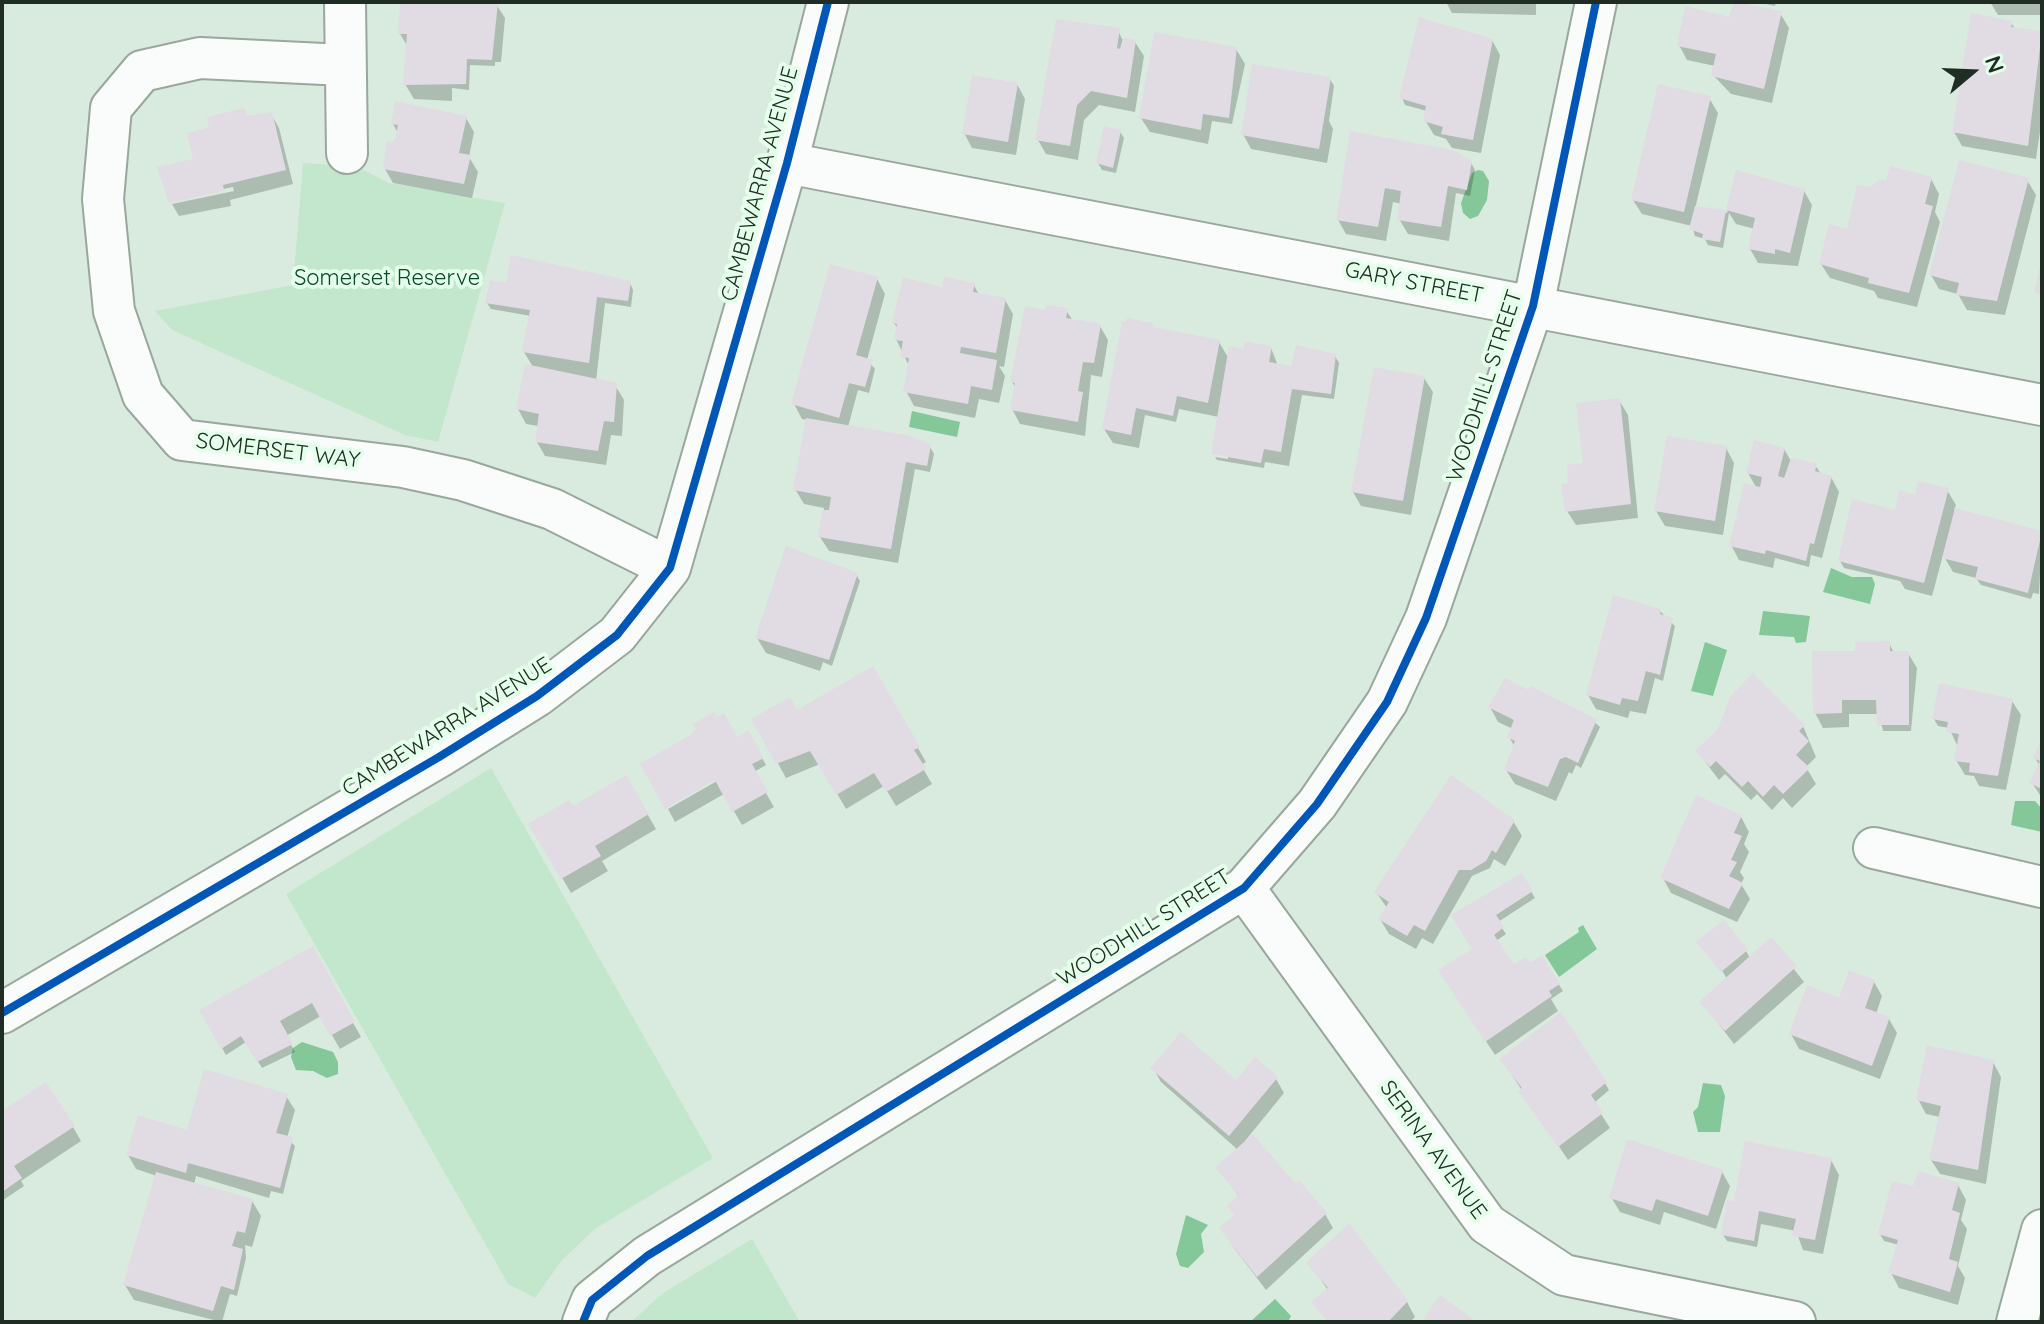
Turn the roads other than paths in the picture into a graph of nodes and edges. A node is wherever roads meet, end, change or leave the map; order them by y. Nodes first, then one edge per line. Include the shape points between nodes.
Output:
1 (345, 2) edge
2 (828, 2) edge
3 (1596, 2) edge
4 (344, 65) junction
5 (347, 153) dead end
6 (787, 163) junction
7 (1533, 306) junction
8 (2042, 405) edge
9 (670, 568) junction
10 (1874, 848) dead end
11 (2042, 887) edge
12 (1244, 888) junction
13 (2, 1013) edge
14 (2042, 1230) edge
15 (583, 1322) edge
16 (1795, 1322) edge
17 (2017, 1322) edge

1 - 4 street
2 - 6 street, CAMBEWARRA AVENUE
3 - 7 street, WOODHILL STREET
4 - 5 street
4 - 9 street, SOMERSET WAY via 200,58 142,71 111,108 103,199 114,311 143,395 182,440 403,467 463,480 552,509
6 - 7 street, GARY STREET
6 - 9 street, CAMBEWARRA AVENUE
7 - 8 street, GARY STREET
7 - 12 street, WOODHILL STREET via 1426,618 1387,702 1317,804
9 - 13 street, CAMBEWARRA AVENUE via 617,635 537,696
10 - 11 street
12 - 15 street, WOODHILL STREET via 647,1256 592,1300
12 - 16 street, SERINA AVENUE via 1487,1224 1564,1275
14 - 17 street

